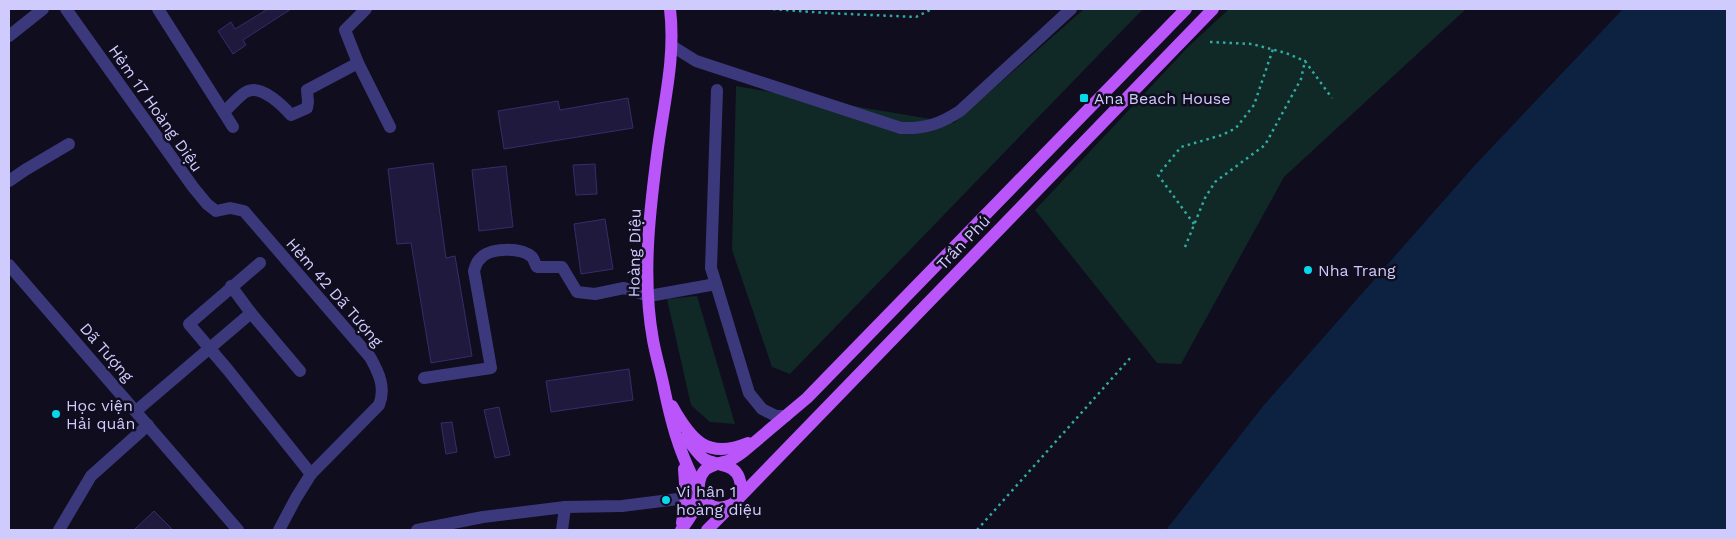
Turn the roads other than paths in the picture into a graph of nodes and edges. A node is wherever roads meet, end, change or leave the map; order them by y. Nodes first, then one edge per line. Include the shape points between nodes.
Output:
1 (43, 9) edge
2 (66, 9) edge
3 (158, 9) edge
4 (366, 9) edge
5 (670, 9) edge
6 (1071, 9) edge
7 (1186, 9) edge
8 (1214, 9) edge
9 (9, 36) edge
10 (672, 46) junction
11 (358, 63) junction
12 (717, 90) dead end
13 (224, 112) junction
14 (233, 127) dead end
15 (390, 127) dead end
16 (69, 144) dead end
17 (9, 181) edge
18 (230, 208) joint
19 (260, 263) dead end
20 (9, 265) edge
21 (716, 284) junction
22 (231, 286) junction
23 (649, 296) junction
24 (251, 313) junction
25 (209, 349) junction
26 (300, 371) dead end
27 (424, 378) dead end
28 (664, 388) junction
29 (671, 405) junction
30 (136, 411) junction
31 (786, 416) junction
32 (148, 425) junction
33 (760, 438) junction
34 (681, 454) junction
35 (716, 464) junction
36 (311, 474) junction
37 (699, 491) junction
38 (686, 498) junction
39 (735, 501) junction
40 (565, 507) junction
41 (59, 530) edge
42 (238, 530) edge
43 (279, 530) edge
44 (417, 530) edge
45 (562, 530) edge
46 (681, 530) edge
47 (707, 530) edge

1 - 9 street
2 - 18 street, Hẻm 17 Hoàng Diệu via 207,204 216,211
3 - 13 street
4 - 11 street via 345,30
5 - 10 main road, Hoàng Diệu
6 - 10 street via 960,111 941,122 918,128 901,128 696,61
7 - 31 main road, Trần Phú via 808,398
8 - 39 main road, Trần Phú
10 - 23 main road, Hoàng Diệu via 650,220 647,253
11 - 13 street via 307,90 307,108 291,115 280,102 254,90 247,91
11 - 15 street
12 - 21 street via 711,268
13 - 14 street
16 - 17 street
18 - 36 street, Hẻm 42 Dã Tượng via 244,211 370,357 377,370 383,390 379,405
19 - 22 street
20 - 30 street, Dã Tượng
21 - 23 street
21 - 31 street via 749,393 762,409 776,416
22 - 24 street
22 - 25 street via 189,324
23 - 27 street via 624,288 594,294 577,292 562,267 537,268 533,258 521,250 500,250 485,255 478,260 474,271 491,368
23 - 28 main road, Hoàng Diệu via 653,340
24 - 25 street
24 - 26 street
25 - 30 street
25 - 36 street
28 - 29 main road
28 - 34 main road, Hoàng Diệu
29 - 33 main road via 690,434 710,448 734,449
29 - 35 main road via 678,424 694,448 704,459
30 - 32 street, Dã Tượng
31 - 33 main road, Trần Phú
32 - 41 street via 91,476
32 - 42 street, Dã Tượng
33 - 35 main road, Trần Phú via 732,459
34 - 37 main road, Hoàng Diệu
34 - 38 main road
35 - 37 main road via 700,477
35 - 39 main road via 736,472 741,485
36 - 43 street, Hẻm 42 Dã Tượng
37 - 39 main road via 712,507 719,508
37 - 46 main road via 697,505
38 - 40 street via 622,506
38 - 46 main road
39 - 47 main road, Trần Phú
40 - 44 street via 483,517
40 - 45 street

